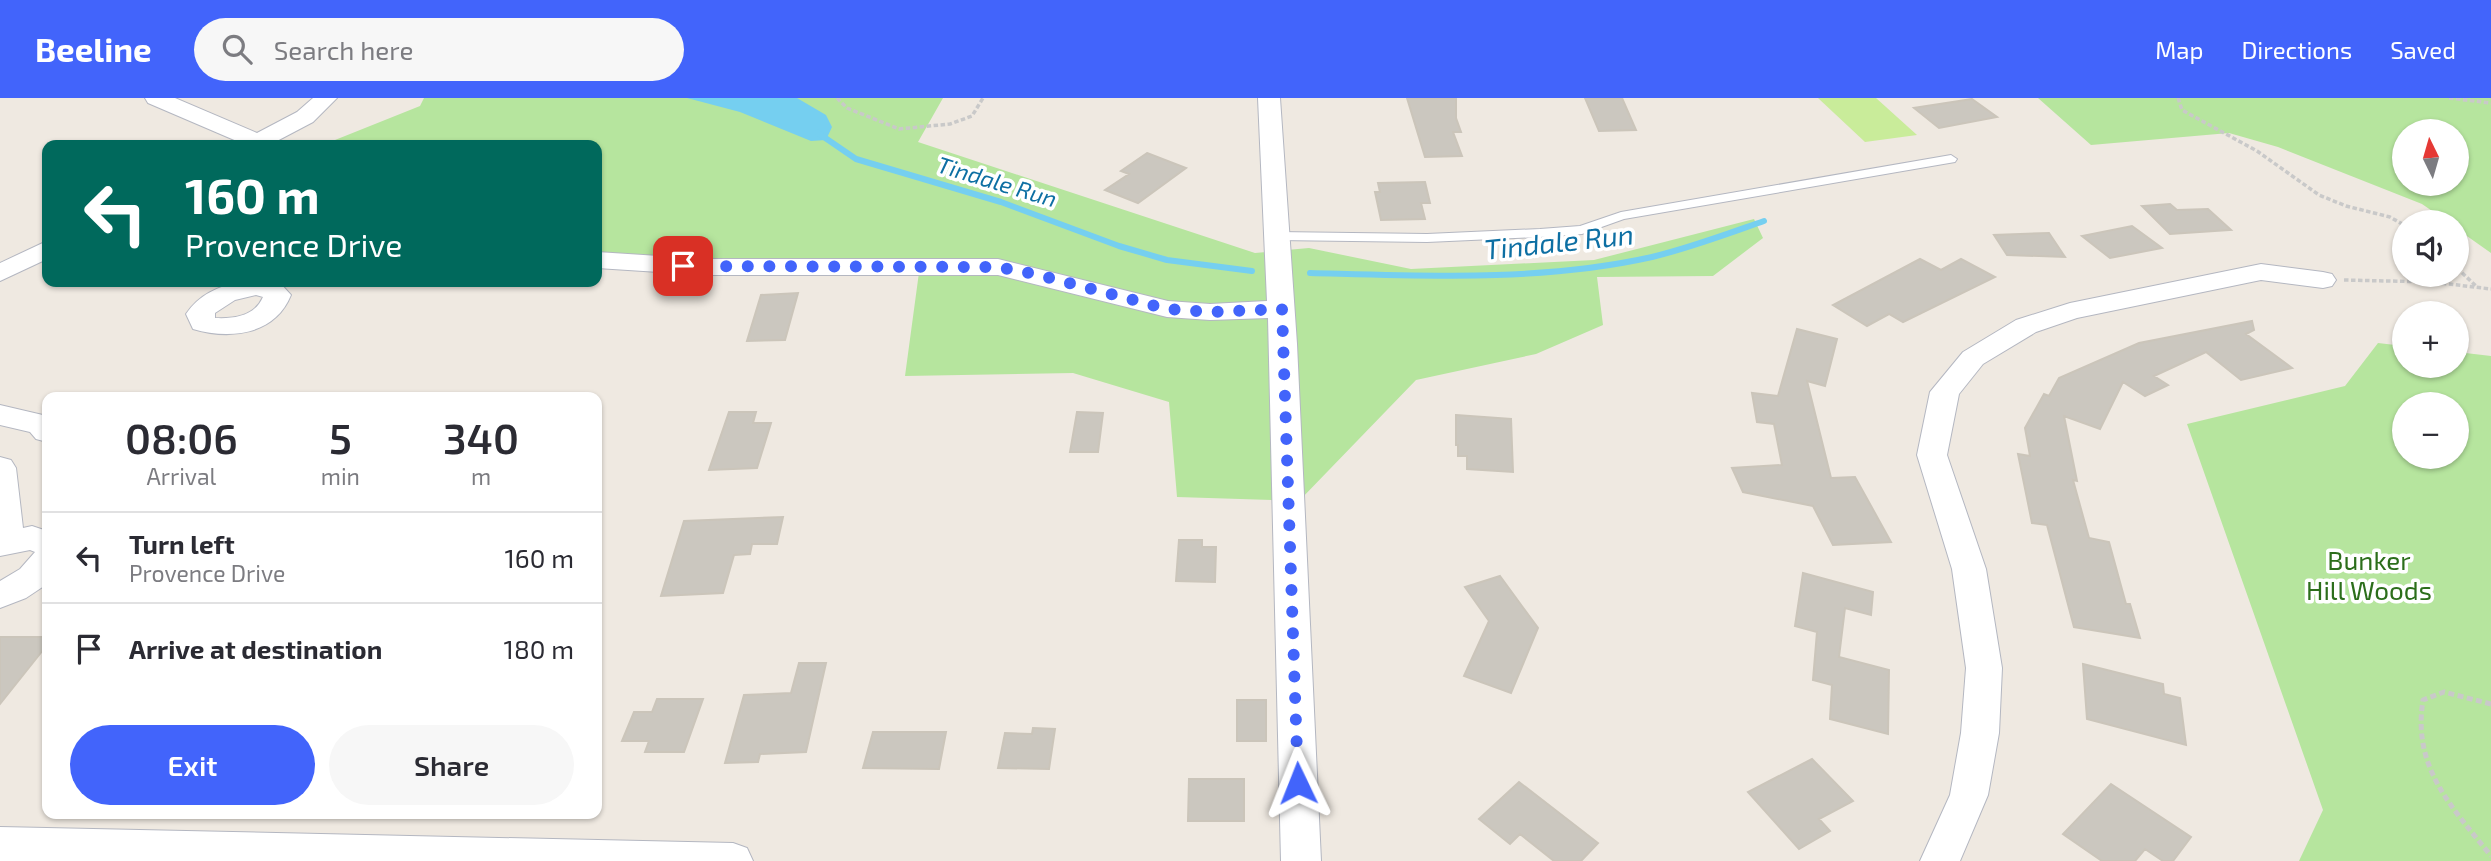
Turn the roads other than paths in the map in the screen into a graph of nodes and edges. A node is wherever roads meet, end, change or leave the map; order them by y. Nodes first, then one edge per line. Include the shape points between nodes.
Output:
1 (156, 98) edge
2 (326, 98) edge
3 (1269, 98) edge
4 (244, 140) edge
5 (253, 140) edge
6 (1951, 159) dead end
7 (42, 231) edge
8 (1277, 236) junction
9 (0, 252) edge
10 (42, 252) edge
11 (602, 260) edge
12 (0, 273) edge
13 (2323, 281) road end
14 (1282, 309) junction
15 (0, 415) edge
16 (42, 426) edge
17 (0, 468) edge
18 (4, 542) edge
19 (42, 542) edge
20 (42, 570) edge
21 (0, 595) edge
22 (0, 845) edge
23 (733, 861) edge
24 (1301, 861) edge
25 (1940, 861) edge

1 - 4 street
2 - 5 street via 305,117
3 - 8 street
6 - 8 lane via 1621,216 1582,230 1427,238
7 - 9 street
8 - 14 street
10 - 12 street
11 - 14 street via 705,267 998,267 1167,309
13 - 25 street via 2261,272 2070,310 2026,326 1972,358 1945,392 1932,455 1969,569 1984,668 1980,733 1969,795
14 - 24 street
15 - 16 street
17 - 18 street
18 - 19 street via 32,538
20 - 21 street
22 - 23 street

